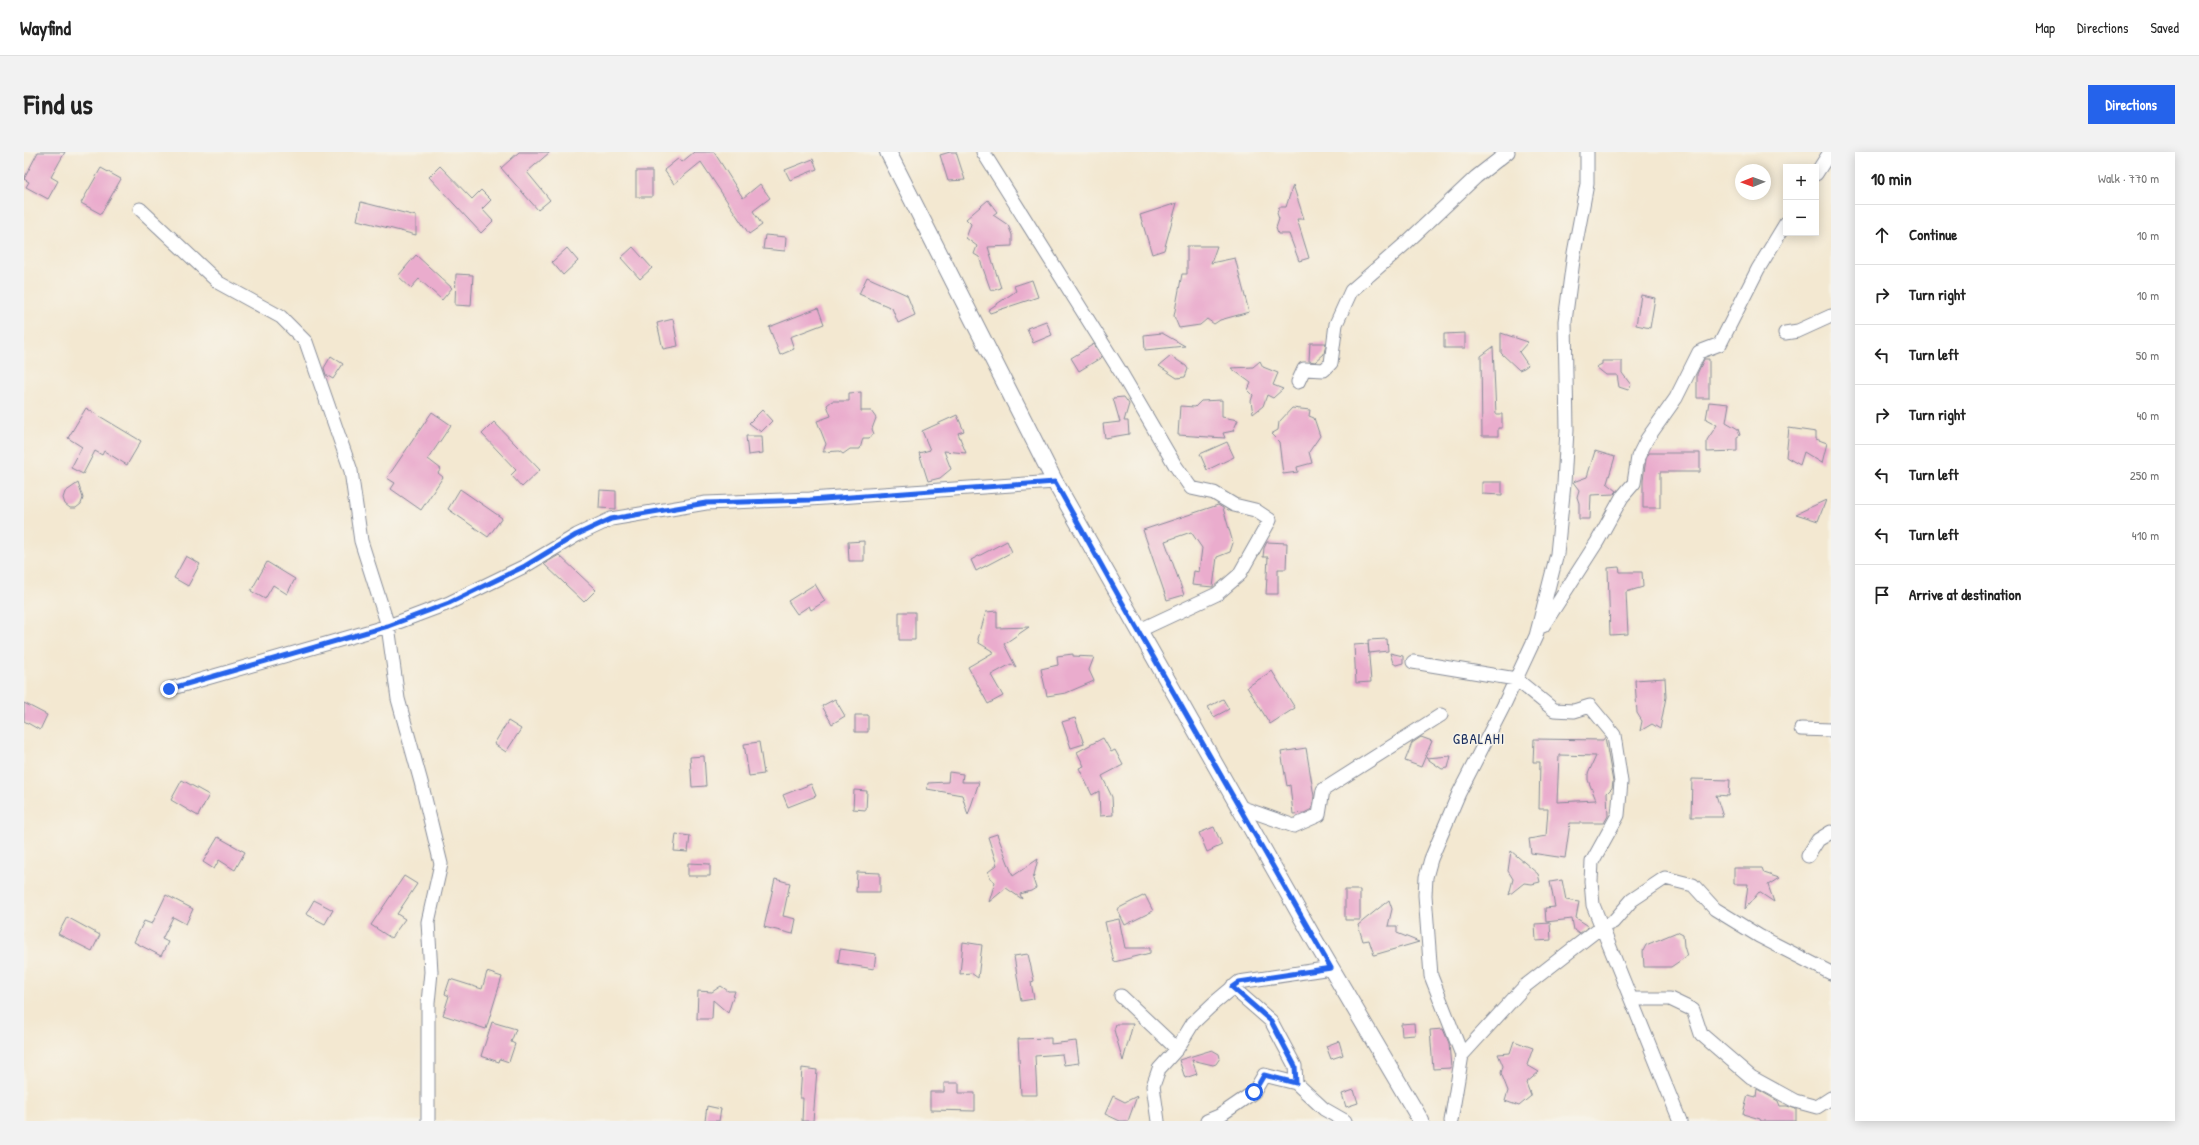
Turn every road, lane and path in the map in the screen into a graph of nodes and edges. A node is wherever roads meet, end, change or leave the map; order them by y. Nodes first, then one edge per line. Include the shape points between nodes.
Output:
1 (888, 152) edge
2 (983, 152) edge
3 (1508, 152) edge
4 (1587, 152) edge
5 (1830, 152) edge
6 (1819, 169) edge
7 (140, 209) dead end
8 (1783, 228) edge
9 (1831, 316) edge
10 (1785, 333) dead end
11 (1298, 382) dead end
12 (1055, 482) junction
13 (388, 626) junction
14 (1140, 630) junction
15 (1536, 636) junction
16 (1413, 662) dead end
17 (1516, 679) junction
18 (169, 689) dead end
19 (1441, 715) dead end
20 (1801, 729) dead end
21 (1831, 730) edge
22 (1240, 807) junction
23 (1831, 832) edge
24 (1808, 856) dead end
25 (1601, 927) junction
26 (1331, 968) junction
27 (1831, 973) edge
28 (1232, 987) junction
29 (1122, 996) dead end
30 (1631, 999) junction
31 (1177, 1049) junction
32 (1462, 1055) junction
33 (1296, 1083) junction
34 (1831, 1098) edge
35 (1817, 1107) junction
36 (1831, 1109) edge
37 (428, 1121) edge
38 (1158, 1121) edge
39 (1207, 1121) edge
40 (1345, 1121) edge
41 (1421, 1121) edge
42 (1451, 1121) edge
43 (1680, 1121) edge

1 - 12 street
2 - 14 street via 1191,488 1214,493 1234,505 1255,510 1270,520 1239,575 1217,594
3 - 11 street via 1476,177 1351,291 1336,324 1331,362 1324,370 1304,369
4 - 15 street via 1587,184 1565,322 1567,430 1557,554
5 - 6 street
7 - 13 street via 219,283 281,317 306,342 351,471 361,542
8 - 15 street via 1758,269 1720,344 1699,352 1676,398 1638,456 1634,483 1622,497 1597,542
9 - 10 street via 1798,331
12 - 13 street via 810,500 706,503 611,519 576,535 525,566 449,603
12 - 14 street
13 - 18 street
13 - 37 street via 398,699 441,864 428,922 431,972 428,1003
14 - 22 street
15 - 17 street
16 - 17 street
17 - 25 street via 1554,710 1574,711 1590,706 1614,735 1621,782 1618,815 1592,862 1593,905
17 - 32 street via 1459,793 1426,877 1431,976
19 - 22 street via 1323,790 1319,815 1294,826
20 - 21 street
22 - 26 street
23 - 24 street via 1818,840
25 - 27 street via 1613,922 1632,900 1665,878 1693,885 1715,909 1740,925
25 - 30 street
25 - 32 street via 1525,986
26 - 28 street via 1239,982
26 - 41 street
28 - 31 street via 1193,1023
28 - 33 street via 1271,1021 1295,1066
29 - 31 street
30 - 35 street via 1670,999 1693,1010 1701,1034 1751,1077 1796,1101
30 - 43 street
31 - 38 street via 1159,1069 1153,1086
32 - 42 street
33 - 39 street via 1264,1075 1254,1092 1219,1116
33 - 40 street via 1324,1109
34 - 35 street
35 - 36 street

